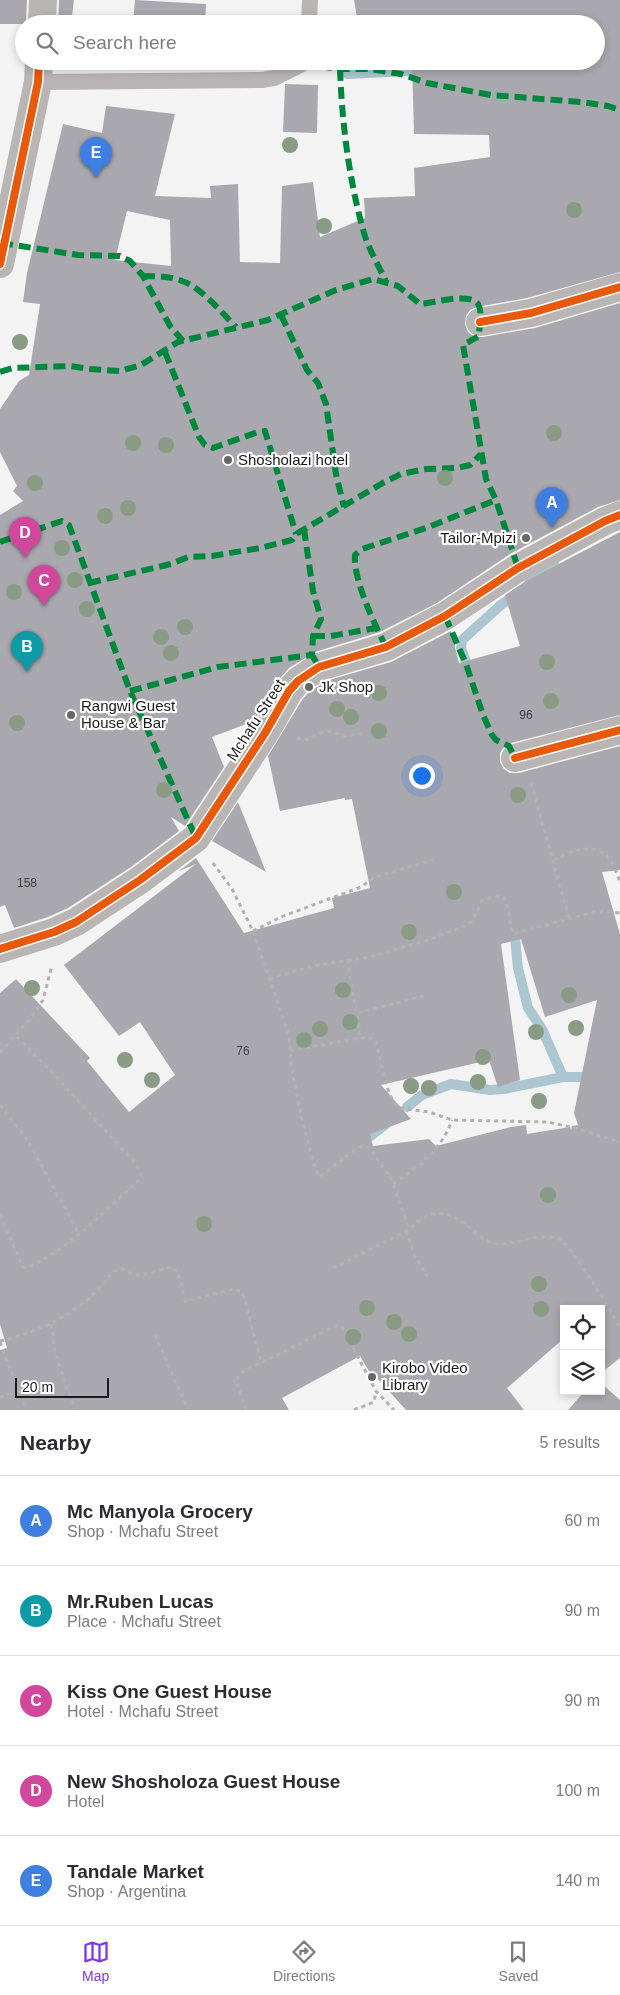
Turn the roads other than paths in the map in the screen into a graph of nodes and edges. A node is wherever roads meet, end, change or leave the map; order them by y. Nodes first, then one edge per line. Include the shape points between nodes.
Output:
1 (43, 0) edge
2 (310, 0) edge
3 (42, 15) edge
4 (309, 15) edge
5 (290, 70) edge
6 (38, 72) edge
7 (0, 264) edge
8 (620, 287) edge
9 (480, 322) dead end
10 (620, 515) edge
11 (620, 730) edge
12 (515, 758) road end
13 (0, 949) edge

1 - 3 street
2 - 4 lane
5 - 6 lane via 262,80
6 - 7 street
8 - 9 street via 531,313
10 - 13 street, Mchafu Street via 518,568 445,616 386,647 319,667 298,681 196,838 98,910 54,932
11 - 12 street

